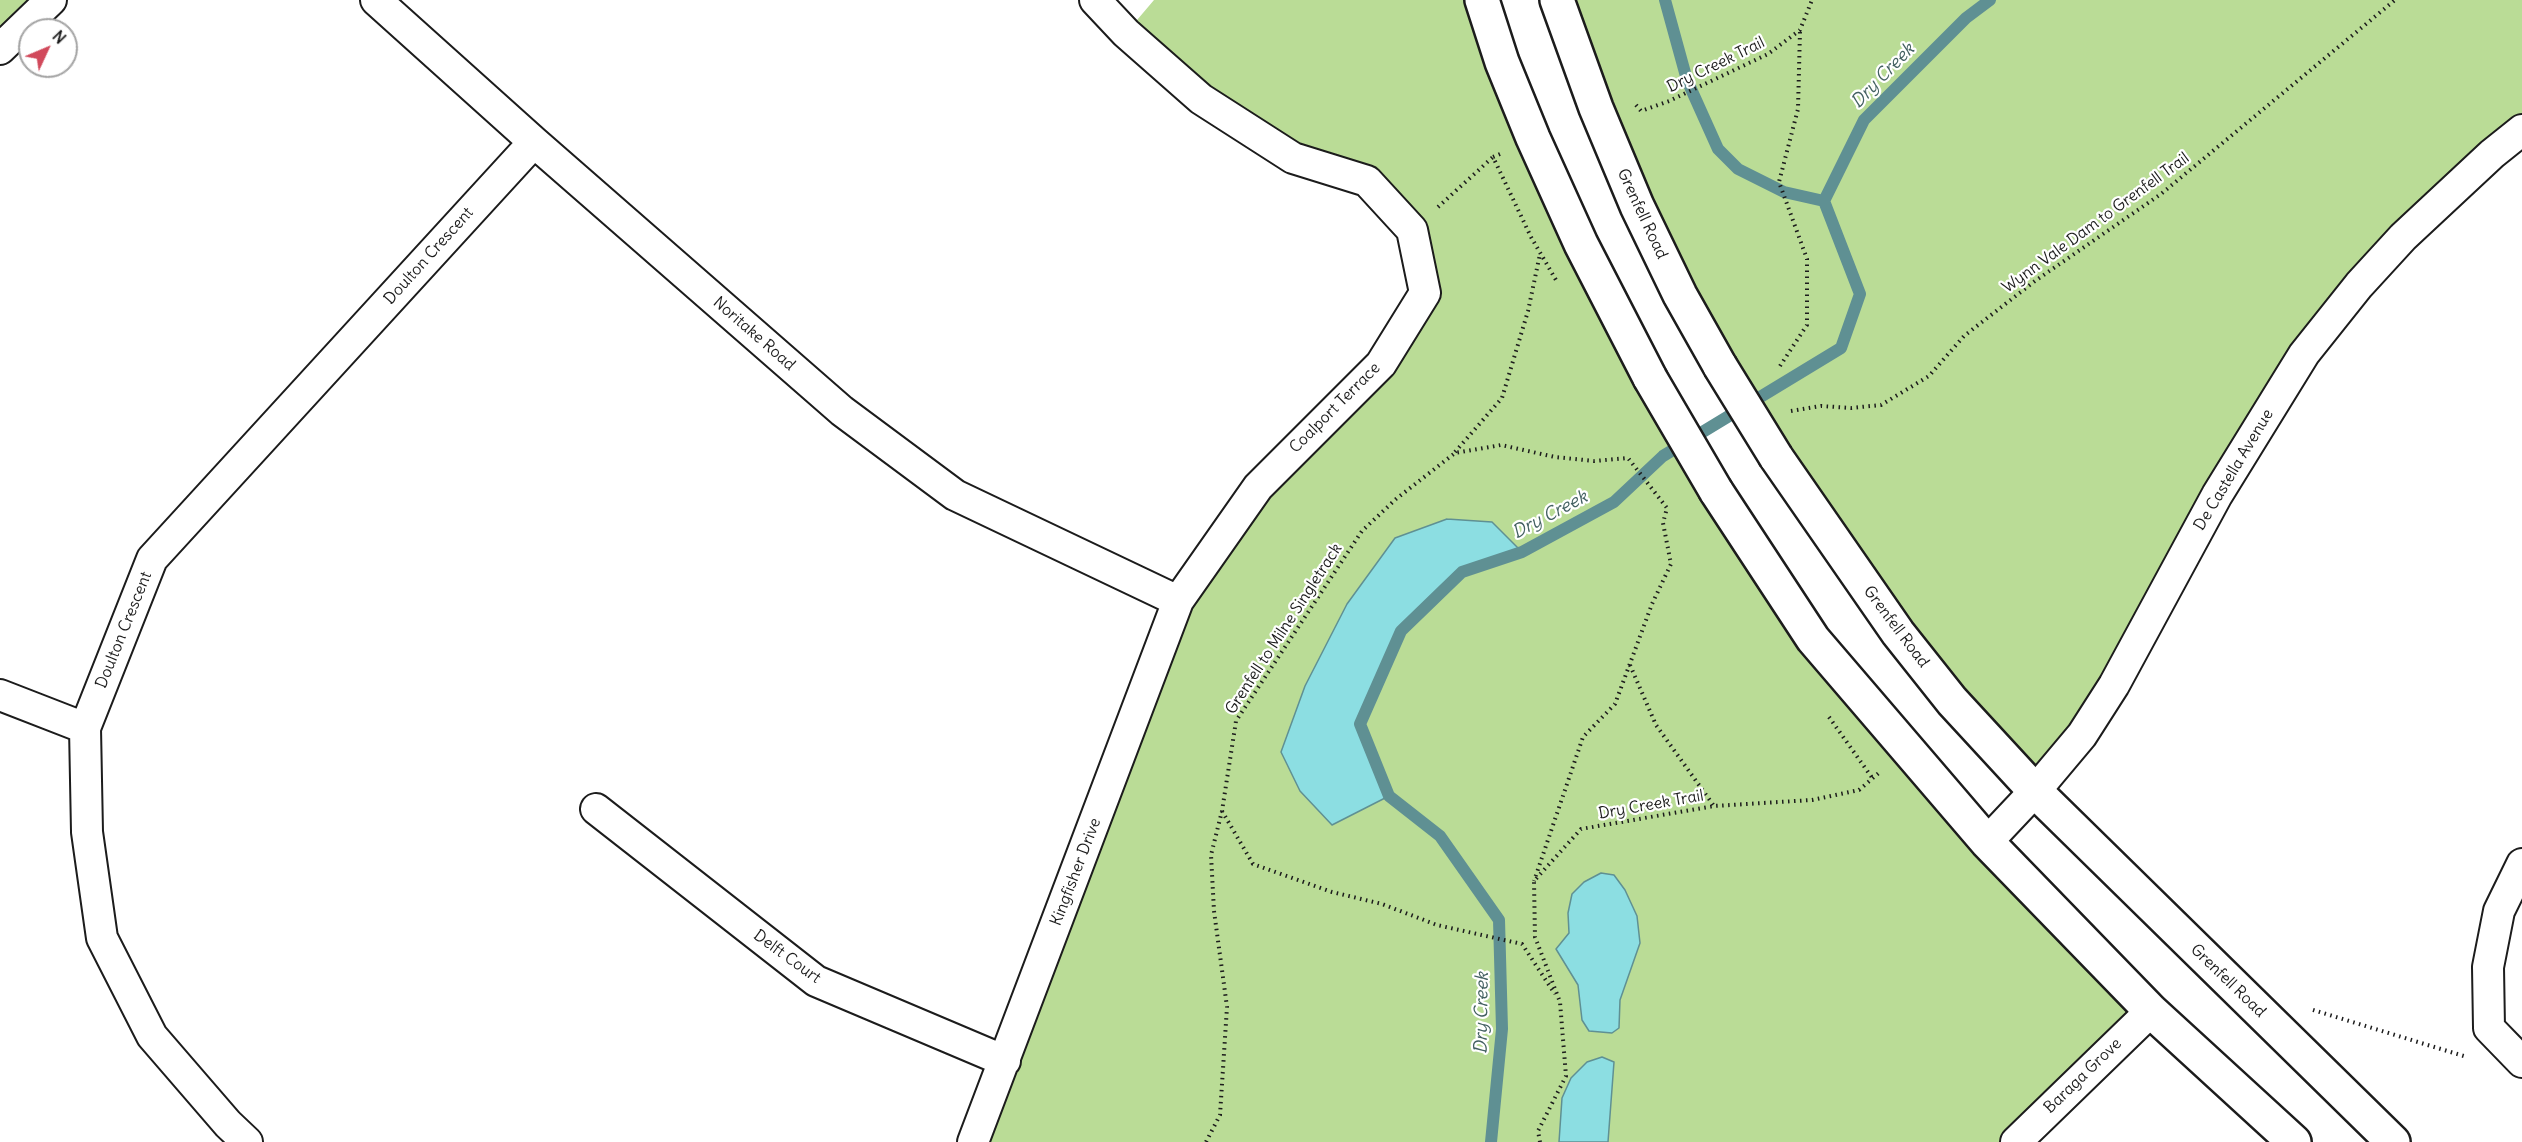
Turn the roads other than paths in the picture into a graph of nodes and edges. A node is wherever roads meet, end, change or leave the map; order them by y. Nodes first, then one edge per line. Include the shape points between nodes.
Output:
1 (51, 0) edge
2 (376, 0) edge
3 (1095, 0) edge
4 (1482, 0) edge
5 (1557, 0) edge
6 (0, 50) edge
7 (2522, 130) edge
8 (534, 142) junction
9 (1178, 601) junction
10 (0, 695) edge
11 (85, 728) junction
12 (2036, 791) junction
13 (596, 809) dead end
14 (1987, 842) junction
15 (2522, 864) edge
16 (2151, 1011) junction
17 (1005, 1061) junction
18 (2522, 1062) edge
19 (247, 1142) edge
20 (973, 1142) edge
21 (2016, 1142) edge
22 (2294, 1142) edge
23 (2393, 1142) edge

1 - 6 street
2 - 8 street, Noritake Road
3 - 9 street, Coalport Terrace via 1201,99 1293,158 1367,181 1413,230 1425,293 1381,364 1258,486
4 - 14 main road, bridge via 1502,62 1581,244 1650,378 1716,491 1814,639
5 - 12 main road, Grenfell Road, bridge via 1637,206 1720,366 1776,458 1898,633 1952,700
7 - 12 street, De Castella Avenue via 2403,237 2304,354 2217,495 2114,685 2082,735
8 - 9 street, Noritake Road via 842,411 955,495
8 - 11 street, Doulton Crescent via 152,559
9 - 17 street, Kingfisher Drive
10 - 11 street
11 - 19 street, Doulton Crescent via 87,832 102,938 152,1036
12 - 14 street, De Castella Avenue
12 - 23 main road, Grenfell Road
13 - 17 street, Delft Court via 816,981
14 - 16 main road
15 - 18 street via 2499,911 2488,967 2489,1028
16 - 21 street, Baraga Grove
16 - 22 main road
17 - 20 street, Kingfisher Drive

